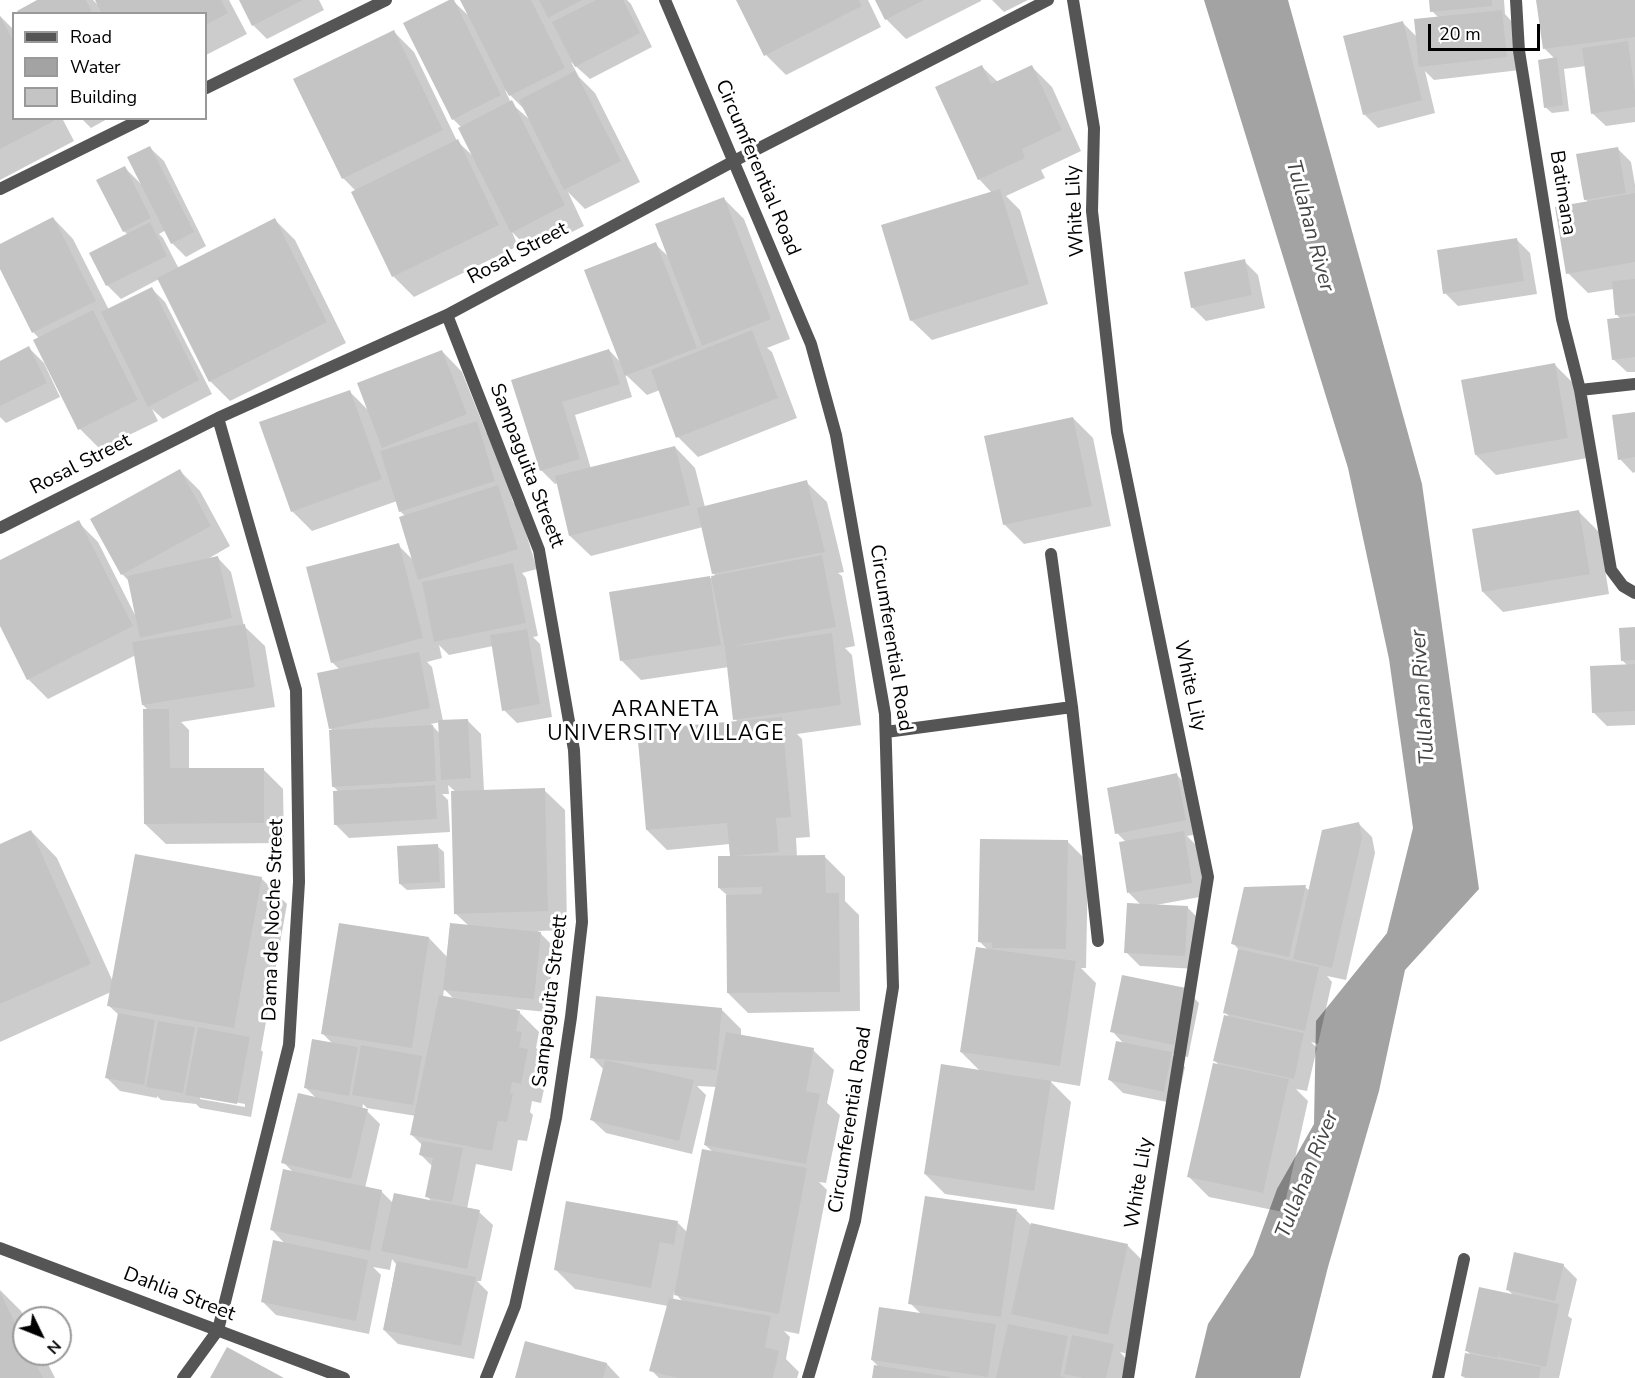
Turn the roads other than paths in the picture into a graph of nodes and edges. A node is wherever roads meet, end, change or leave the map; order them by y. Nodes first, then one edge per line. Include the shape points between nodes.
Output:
1 (386, 0) edge
2 (664, 0) edge
3 (1048, 0) edge
4 (1073, 0) edge
5 (1516, 0) edge
6 (207, 88) edge
7 (140, 120) edge
8 (734, 161) junction
9 (0, 189) edge
10 (447, 315) junction
11 (1635, 384) edge
12 (1580, 390) junction
13 (218, 418) junction
14 (0, 528) edge
15 (1051, 554) dead end
16 (1635, 593) edge
17 (1072, 707) junction
18 (886, 732) junction
19 (1098, 941) dead end
20 (0, 1248) edge
21 (1464, 1259) dead end
22 (218, 1330) junction
23 (183, 1378) edge
24 (344, 1378) edge
25 (486, 1378) edge
26 (808, 1378) edge
27 (1128, 1378) edge
28 (1438, 1378) edge

1 - 6 street
2 - 8 street, Circumferential Road
3 - 8 street, Rosal Street
4 - 27 street, White Lily via 1094,128 1092,211 1117,432 1208,878
5 - 12 street, Batimana via 1519,51 1560,307
7 - 9 street
8 - 10 street, Rosal Street
8 - 18 street, Circumferential Road via 811,344 836,435
10 - 13 street, Rosal Street
10 - 25 street, Sampaguita Streett via 539,550 574,750 582,922 556,1118 515,1306
11 - 12 street
12 - 16 street, Batimana via 1611,570 1623,586
13 - 14 street, Rosal Street
13 - 22 street, Dama de Noche Street via 296,690 299,882 289,1045
15 - 17 street
17 - 18 street
17 - 19 street
18 - 26 street, Circumferential Road via 893,987 855,1221
20 - 22 street, Dahlia Street
21 - 28 street
22 - 23 street, Dama de Noche Street
22 - 24 street, Dahlia Street

